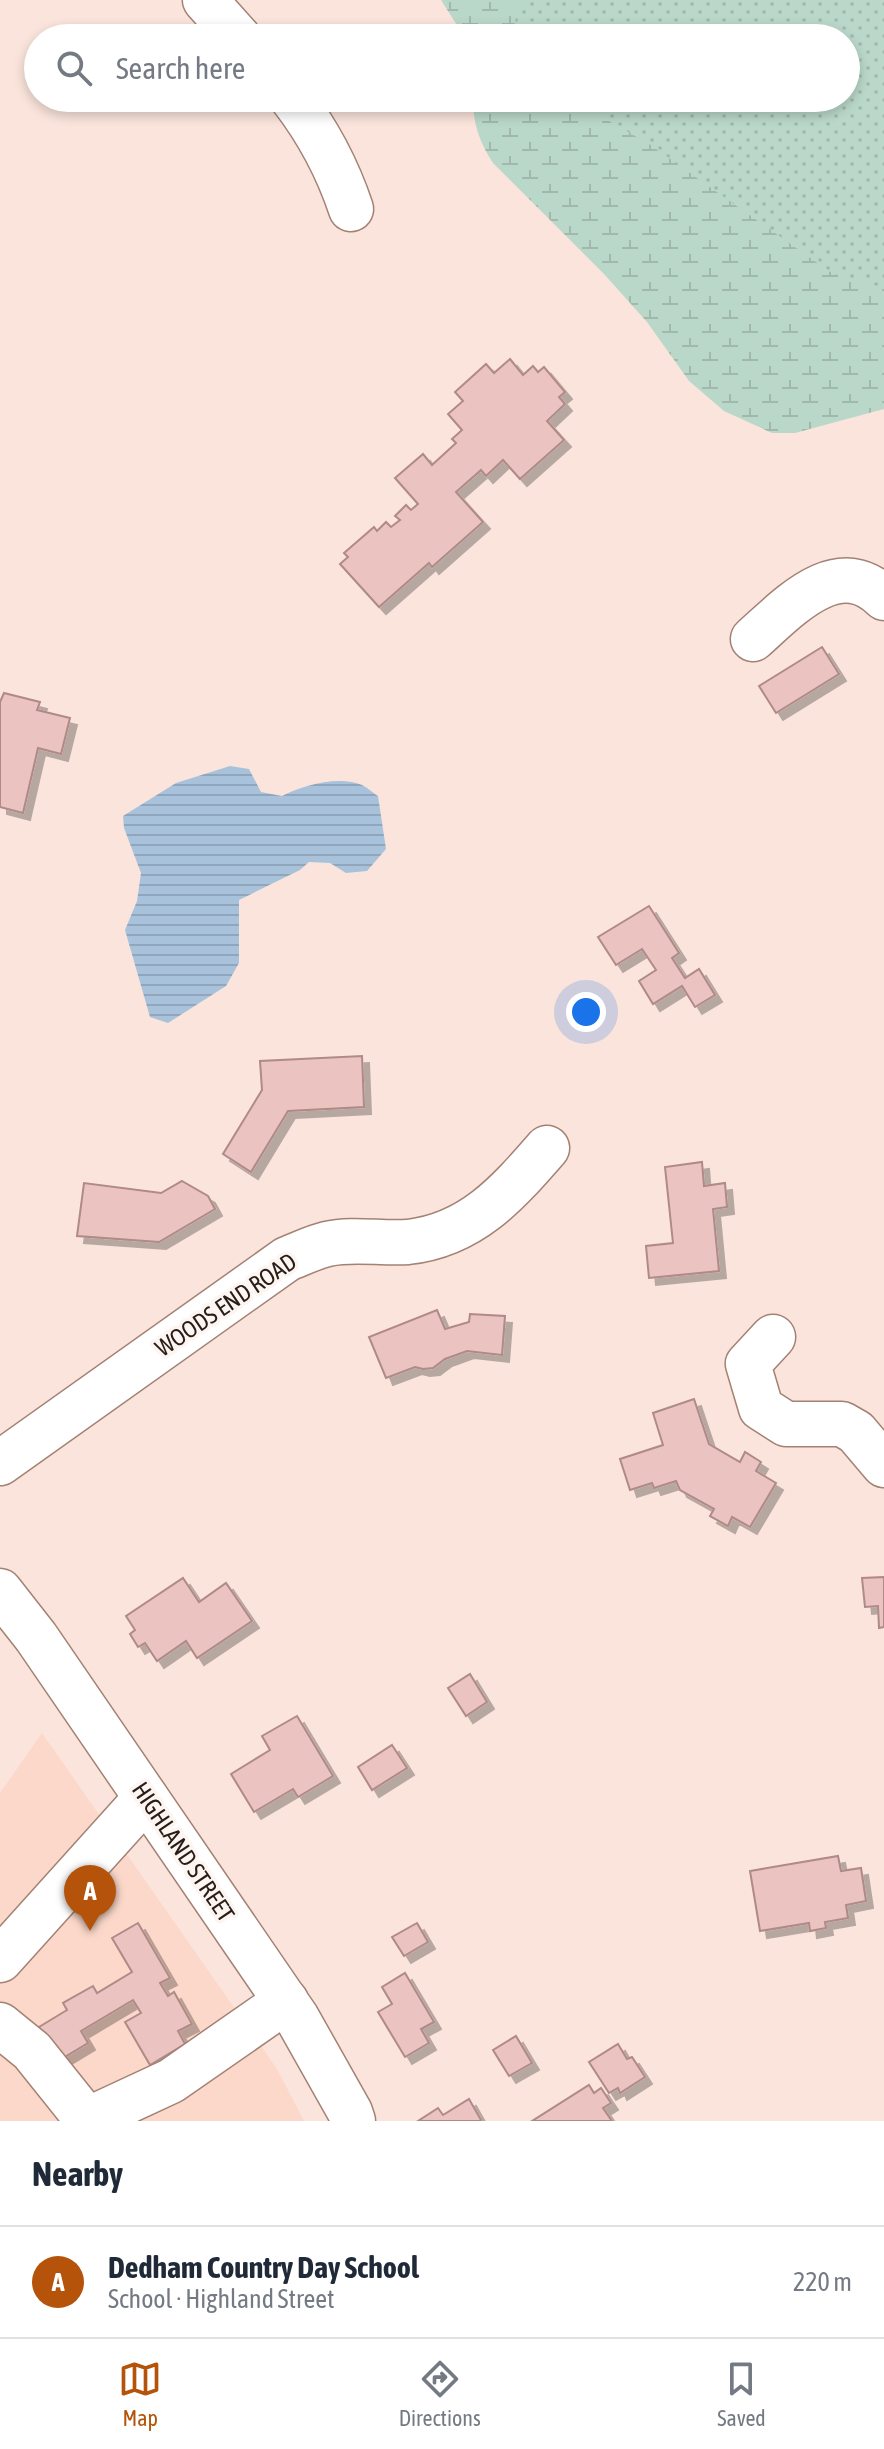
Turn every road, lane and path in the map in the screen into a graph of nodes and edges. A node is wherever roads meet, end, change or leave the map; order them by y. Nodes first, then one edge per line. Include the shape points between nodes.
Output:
1 (205, 0) edge
2 (226, 24) edge
3 (302, 112) edge
4 (351, 209) dead end
5 (884, 598) edge
6 (753, 639) dead end
7 (547, 1148) dead end
8 (773, 1337) dead end
9 (0, 1463) edge
10 (884, 1465) edge
11 (0, 1591) edge
12 (146, 1798) junction
13 (0, 1960) edge
14 (286, 2001) junction
15 (0, 2025) edge
16 (88, 2120) edge
17 (353, 2121) edge

1 - 2 street
3 - 4 street via 325,145
5 - 6 street via 863,582 843,579 818,587
7 - 9 street, WOODS END ROAD via 469,1224 408,1242 328,1244 287,1259
8 - 10 street via 748,1364 761,1408 786,1424 842,1424 856,1432
11 - 12 street, HIGHLAND STREET
12 - 13 street
12 - 14 street, HIGHLAND STREET
14 - 16 street via 171,2081
14 - 17 street, HIGHLAND STREET
15 - 16 street via 32,2051

